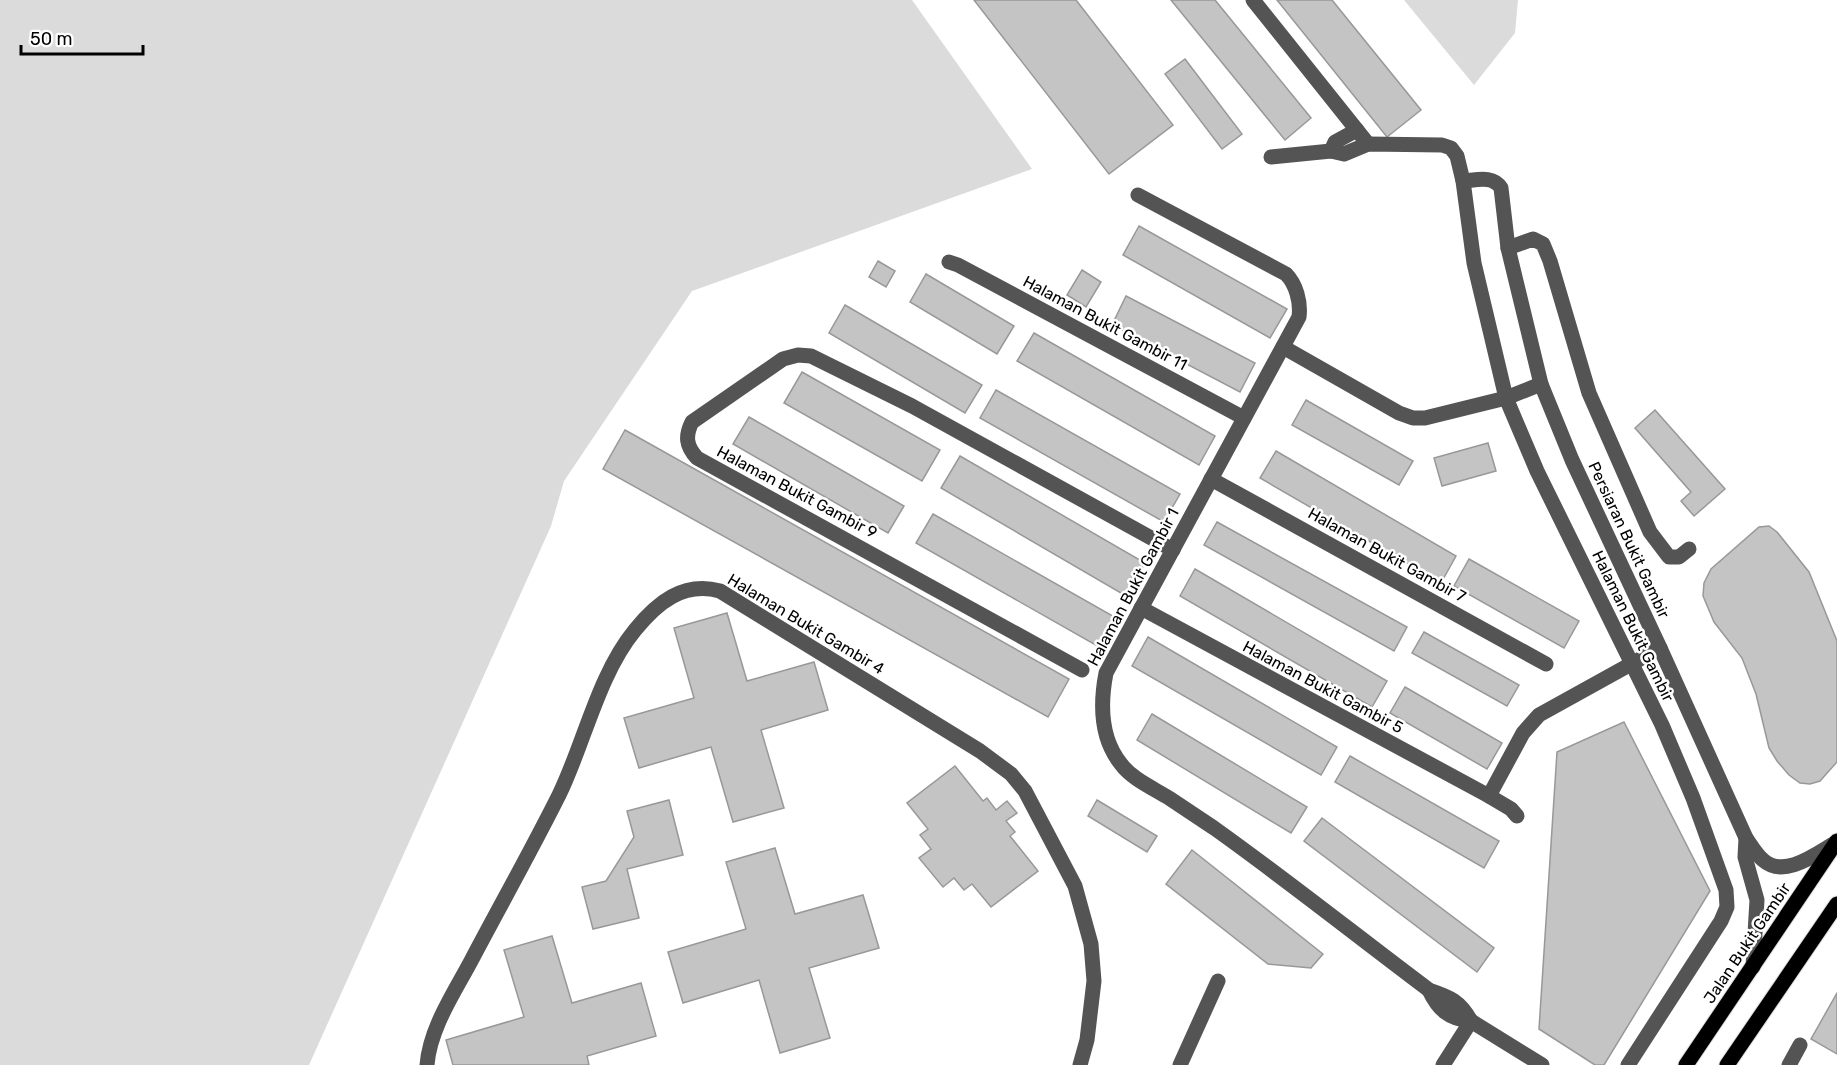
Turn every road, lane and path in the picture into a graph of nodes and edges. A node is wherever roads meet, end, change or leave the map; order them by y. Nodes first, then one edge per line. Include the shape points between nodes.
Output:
1 (1253, 0) edge
2 (1357, 130) junction
3 (1368, 144) junction
4 (1331, 151) junction
5 (1271, 157) dead end
6 (1464, 181) junction
7 (1138, 195) dead end
8 (1508, 248) junction
9 (949, 262) dead end
10 (1282, 347) junction
11 (1541, 384) junction
12 (1506, 398) junction
13 (1244, 418) junction
14 (1211, 479) junction
15 (1689, 549) dead end
16 (1173, 550) junction
17 (1141, 608) junction
18 (1660, 648) junction
19 (1546, 664) dead end
20 (1632, 664) junction
21 (1082, 670) dead end
22 (1489, 796) junction
23 (1517, 816) dead end
24 (1746, 838) junction
25 (1836, 842) edge
26 (1837, 904) edge
27 (1753, 967) junction
28 (1218, 981) dead end
29 (1470, 1021) junction
30 (1800, 1045) dead end
31 (427, 1065) edge
32 (1080, 1065) edge
33 (1180, 1065) edge
34 (1443, 1065) edge
35 (1542, 1065) edge
36 (1628, 1065) edge
37 (1686, 1065) edge
38 (1727, 1065) edge
39 (1789, 1065) edge

1 - 2 street
2 - 3 street
2 - 4 street via 1335,142
3 - 4 street via 1344,154
3 - 6 street, Halaman Bukit Gambir via 1451,148
4 - 5 street
6 - 8 street, Persiaran Bukit Gambir via 1491,179 1502,188
6 - 12 street, Halaman Bukit Gambir via 1474,263
7 - 10 street, Halaman Bukit Gambir 1 via 1291,279 1300,311
8 - 11 street, Persiaran Bukit Gambir
8 - 15 street, Persiaran Bukit Gambir via 1533,239 1543,244 1588,393 1650,532 1669,556 1678,557
9 - 13 street, Halaman Bukit Gambir 11
10 - 12 street via 1413,418
10 - 13 street, Halaman Bukit Gambir 1
11 - 12 street
11 - 18 street, Persiaran Bukit Gambir
12 - 20 street, Halaman Bukit Gambir via 1537,471
13 - 14 street, Halaman Bukit Gambir 1
14 - 16 street, Halaman Bukit Gambir 1
14 - 19 street, Halaman Bukit Gambir 7
16 - 17 street, Halaman Bukit Gambir 1
16 - 21 street, Halaman Bukit Gambir 9 via 912,406 811,356 783,359 692,422 687,440 689,450 697,458
17 - 22 street, Halaman Bukit Gambir 5
17 - 29 street, Halaman Bukit Gambir 1 via 1107,673 1101,697 1110,746 1121,765 1234,842 1428,990 1464,1007
18 - 20 street
18 - 24 street, Persiaran Bukit Gambir
20 - 22 street via 1539,715 1523,733
20 - 36 street, Halaman Bukit Gambir via 1693,798 1720,869 1727,907
22 - 23 street, Halaman Bukit Gambir 5
24 - 25 street, Persiaran Bukit Gambir via 1762,859 1781,867 1803,861
24 - 27 street, Persiaran Bukit Gambir via 1745,857 1757,900
25 - 27 main road, Jalan Bukit Gambir
26 - 38 main road
27 - 37 main road, Jalan Bukit Gambir
28 - 33 street
29 - 34 street
29 - 35 street, Halaman Bukit Gambir 1
30 - 39 street
31 - 32 street, Halaman Bukit Gambir 4 via 428,1052 448,1005 560,794 625,643 664,601 694,588 720,591 873,684 980,751 1011,774 1025,791 1075,886 1091,944 1094,981 1088,1040

